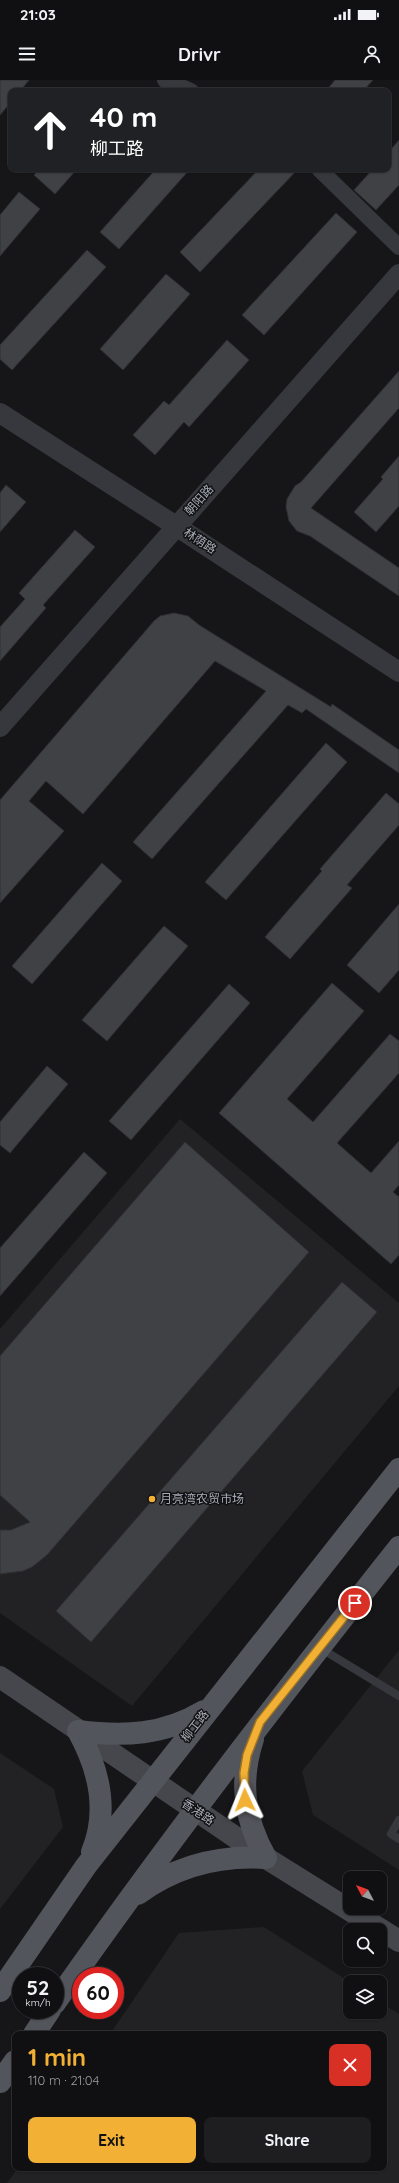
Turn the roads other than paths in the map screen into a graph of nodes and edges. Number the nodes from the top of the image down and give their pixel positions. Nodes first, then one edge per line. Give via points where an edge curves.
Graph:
1 (165, 80) edge
2 (184, 88) edge
3 (321, 172) edge
4 (399, 247) edge
5 (399, 274) edge
6 (0, 413) edge
7 (176, 526) junction
8 (399, 672) edge
9 (0, 726) edge
10 (399, 1469) edge
11 (399, 1547) edge
12 (319, 1648) junction
13 (0, 1677) edge
14 (399, 1696) edge
15 (210, 1708) junction
16 (260, 1722) junction
17 (78, 1731) junction
18 (152, 1781) junction
19 (195, 1810) junction
20 (399, 1820) edge
21 (399, 1839) edge
22 (266, 1858) junction
23 (86, 1866) junction
24 (120, 1910) junction
25 (399, 1941) edge
26 (64, 1990) edge
27 (0, 1991) edge
28 (44, 2019) edge
29 (36, 2031) edge
30 (12, 2065) edge
31 (0, 2082) edge

1 - 2 street
3 - 4 street
5 - 7 street, 朝阳路
6 - 7 street, 林荫路
7 - 8 street, 林荫路
7 - 9 street, 朝阳路
10 - 15 main road, 柳工路
11 - 12 main road
12 - 14 lane
12 - 16 main road
13 - 17 main road, 香港路
15 - 17 main road via 183,1722 154,1731 124,1735
15 - 18 main road, 柳工路
16 - 19 main road
16 - 22 main road via 247,1755 244,1791 251,1826
17 - 18 main road, 香港路
17 - 23 main road via 90,1752 101,1798 95,1844
18 - 19 main road, 香港路
18 - 23 main road, 柳工路
19 - 22 main road, 香港路
19 - 24 main road
20 - 21 lane via 391,1834
22 - 24 main road via 213,1860 179,1870 147,1888
22 - 25 main road, 香港路
23 - 27 main road, 柳工路
24 - 26 main road
28 - 29 main road
30 - 31 main road

